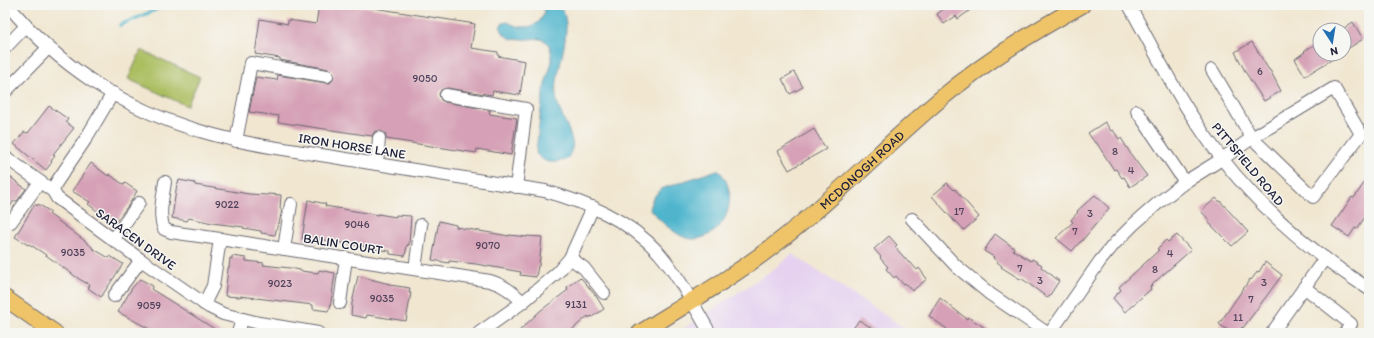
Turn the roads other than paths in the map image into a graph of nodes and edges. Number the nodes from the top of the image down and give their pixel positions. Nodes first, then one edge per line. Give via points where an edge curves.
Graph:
1 (8, 5) edge
2 (1082, 5) edge
3 (1129, 5) edge
4 (26, 26) junction
5 (5, 48) edge
6 (48, 48) junction
7 (1212, 70) dead end
8 (327, 76) dead end
9 (5, 92) edge
10 (113, 93) junction
11 (446, 94) dead end
12 (1137, 111) dead end
13 (379, 138) dead end
14 (1252, 138) junction
15 (236, 141) junction
16 (8, 159) dead end
17 (1222, 159) junction
18 (377, 164) junction
19 (40, 182) junction
20 (165, 182) dead end
21 (1186, 182) junction
22 (516, 187) junction
23 (53, 191) junction
24 (139, 203) dead end
25 (291, 204) dead end
26 (593, 207) junction
27 (912, 219) dead end
28 (12, 222) dead end
29 (421, 225) dead end
30 (220, 239) junction
31 (113, 240) junction
32 (284, 249) junction
33 (346, 258) junction
34 (570, 258) junction
35 (1325, 258) junction
36 (140, 260) junction
37 (415, 269) junction
38 (1304, 288) junction
39 (1369, 289) edge
40 (604, 293) dead end
41 (114, 296) dead end
42 (5, 298) edge
43 (691, 301) junction
44 (523, 302) junction
45 (340, 303) dead end
46 (204, 304) junction
47 (242, 319) junction
48 (55, 333) edge
49 (238, 333) edge
50 (318, 333) edge
51 (479, 333) edge
52 (640, 333) edge
53 (710, 333) edge
54 (1047, 333) edge
55 (1050, 333) edge
56 (1272, 333) edge
57 (1345, 333) edge

1 - 4 street, IRON HORSE LANE
2 - 43 main road, MCDONOGH ROAD via 1014,45 963,81 807,219 753,260
3 - 17 street, PITTSFIELD ROAD via 1186,108
4 - 5 street
4 - 6 street, IRON HORSE LANE
6 - 9 street
6 - 10 street, IRON HORSE LANE
7 - 14 street
8 - 15 street via 251,63
10 - 15 street, IRON HORSE LANE via 146,111 176,123
10 - 23 street
11 - 22 street via 526,109
12 - 21 street
13 - 18 street
14 - 14 street via 1334,88 1361,134 1313,197
14 - 17 street
15 - 18 street, IRON HORSE LANE
16 - 19 street, SARACEN DRIVE
17 - 21 street
17 - 35 street, PITTSFIELD ROAD via 1274,216
18 - 22 street, IRON HORSE LANE
19 - 23 street, SARACEN DRIVE
19 - 28 street
20 - 30 street, BALIN COURT via 161,216 164,229
21 - 55 street via 1152,208 1115,243
22 - 26 street, IRON HORSE LANE via 544,191
23 - 31 street, SARACEN DRIVE via 57,198
24 - 31 street
25 - 32 street
26 - 34 street
26 - 43 street, IRON HORSE LANE via 628,225 659,253
27 - 54 street via 956,266 990,294
29 - 37 street
30 - 32 street, BALIN COURT
30 - 46 street via 213,286
31 - 36 street, SARACEN DRIVE
32 - 33 street, BALIN COURT
33 - 37 street, BALIN COURT
33 - 45 street
34 - 40 street via 584,268
34 - 44 street via 558,272
35 - 38 street
35 - 39 street, PITTSFIELD ROAD
36 - 41 street
36 - 46 street, SARACEN DRIVE
37 - 44 street, BALIN COURT via 500,284
38 - 56 street
38 - 57 street via 1351,324
42 - 48 main road
43 - 52 main road, MCDONOGH ROAD
43 - 53 street, IRON HORSE LANE
44 - 51 street
46 - 47 street, SARACEN DRIVE via 223,314
47 - 49 street
47 - 50 street, SARACEN DRIVE

